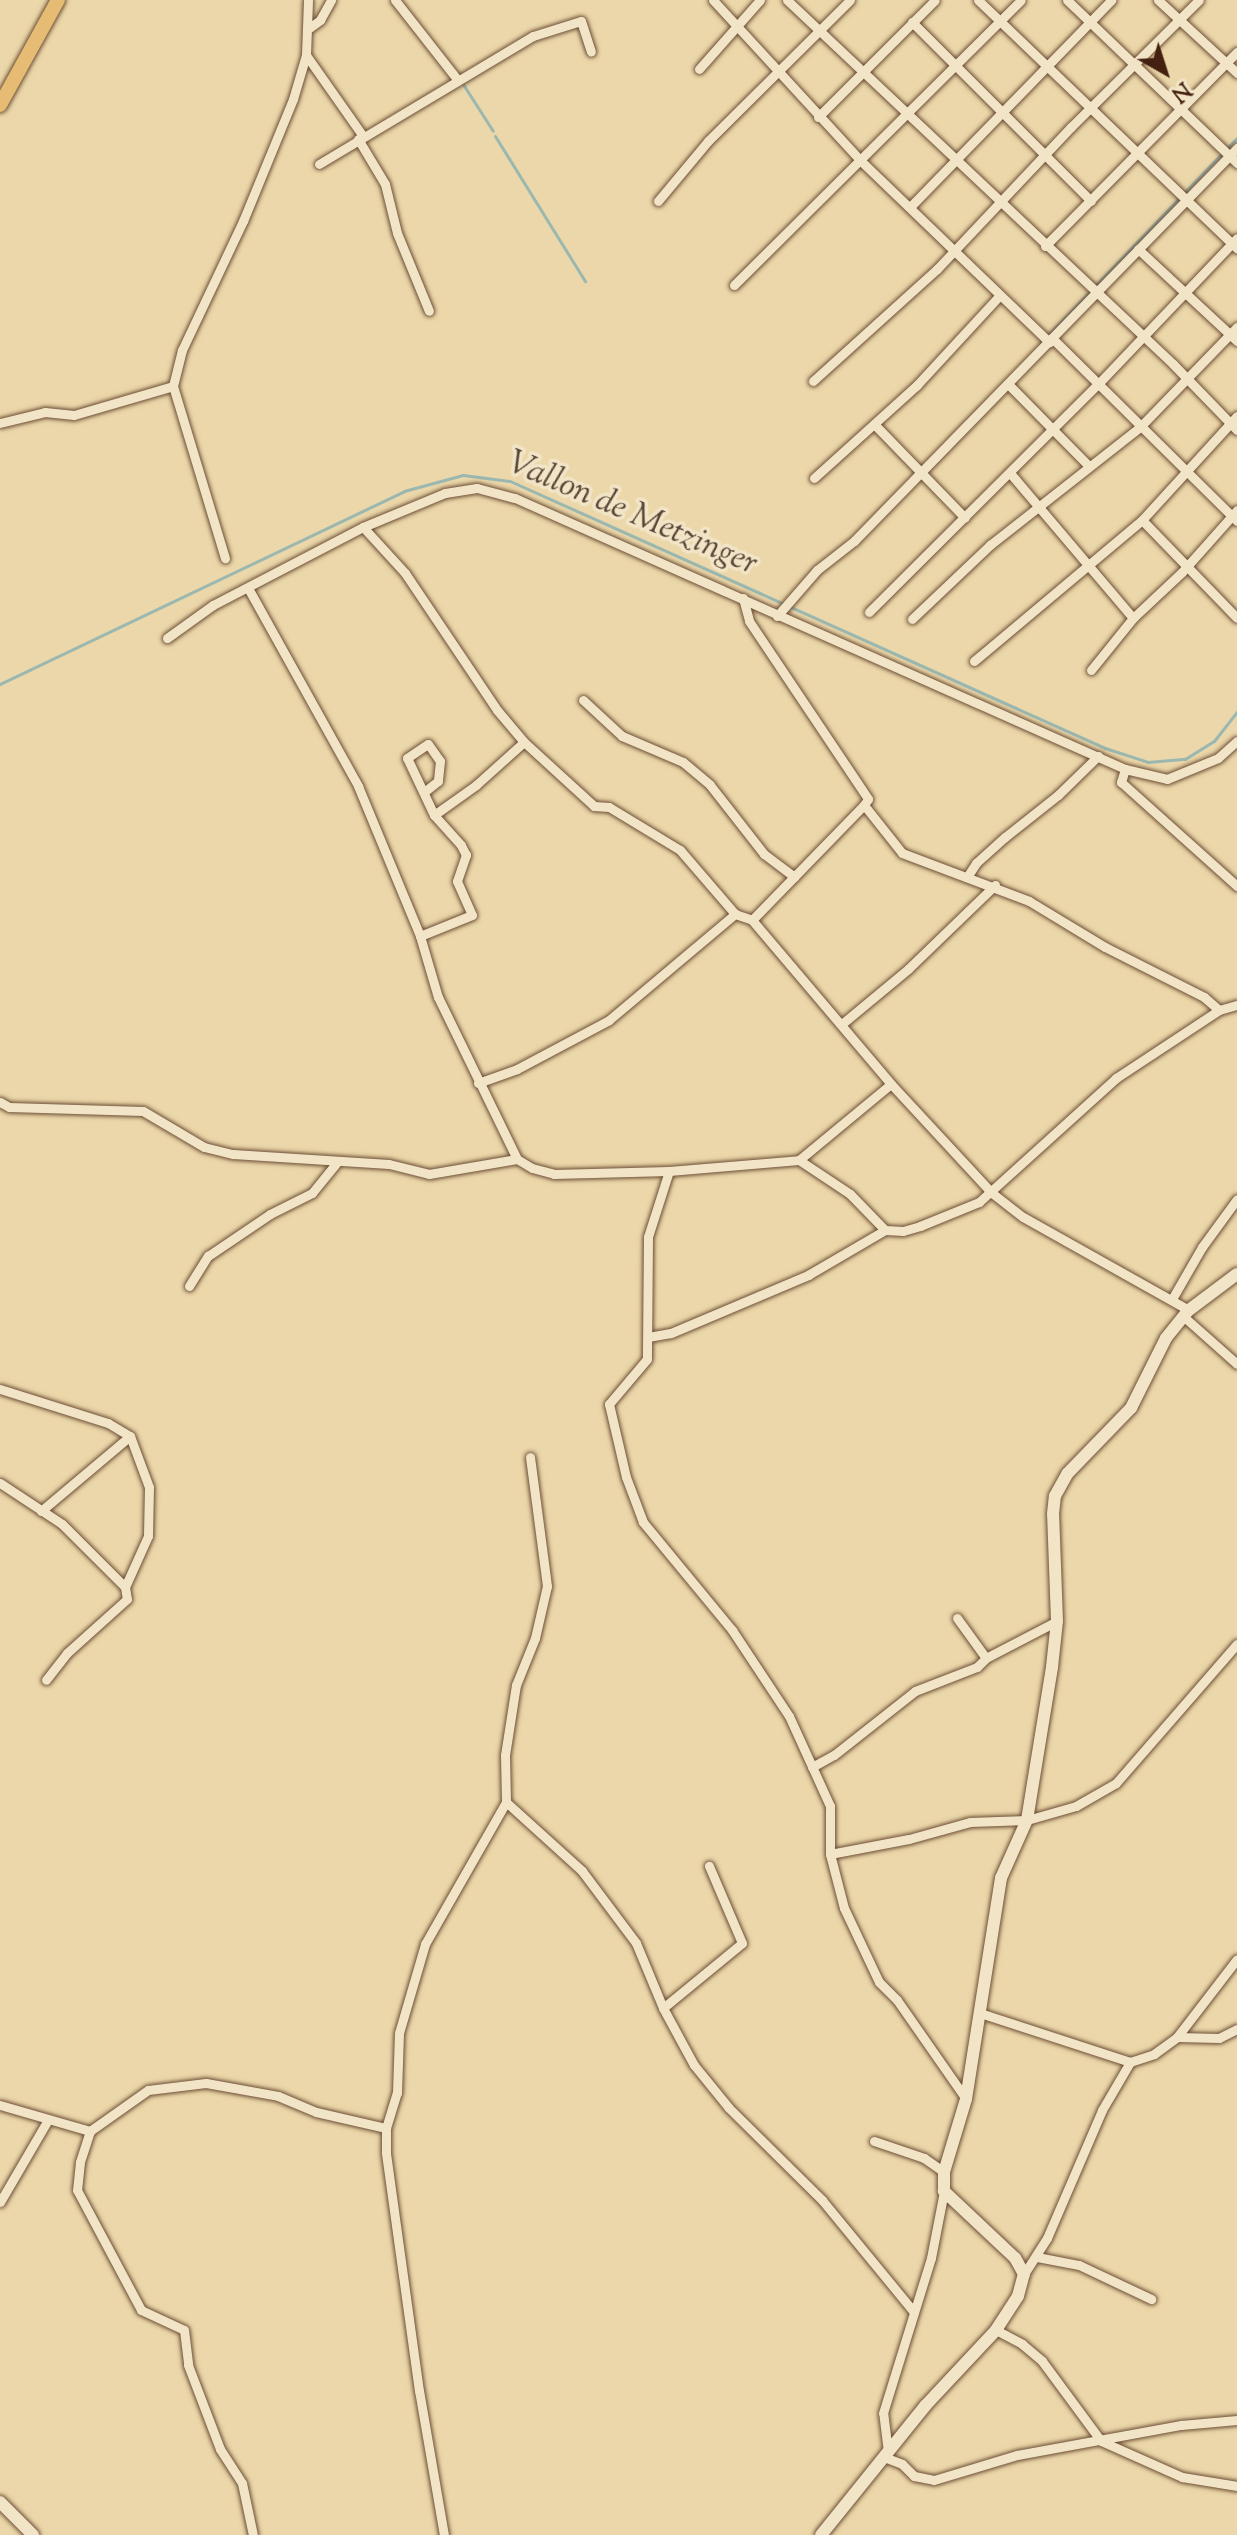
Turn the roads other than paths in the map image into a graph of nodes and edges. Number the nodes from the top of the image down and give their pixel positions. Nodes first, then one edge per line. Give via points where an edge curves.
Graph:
1 (58, 0) edge
2 (308, 0) edge
3 (331, 0) edge
4 (395, 0) edge
5 (713, 0) edge
6 (760, 0) edge
7 (787, 0) edge
8 (850, 0) edge
9 (935, 0) edge
10 (978, 0) edge
11 (1021, 0) edge
12 (1067, 0) edge
13 (1111, 0) edge
14 (1158, 0) edge
15 (1199, 0) edge
16 (1180, 20) junction
17 (999, 21) junction
18 (1090, 21) junction
19 (912, 22) junction
20 (737, 26) junction
21 (309, 28) junction
22 (819, 29) junction
23 (591, 51) dead end
24 (1237, 52) edge
25 (306, 55) junction
26 (1226, 62) junction
27 (954, 66) junction
28 (1047, 66) junction
29 (1135, 66) junction
30 (699, 69) dead end
31 (779, 71) junction
32 (863, 72) junction
33 (1237, 73) edge
34 (457, 79) junction
35 (0, 105) edge
36 (1181, 109) junction
37 (1091, 110) junction
38 (907, 113) junction
39 (1000, 114) junction
40 (818, 117) junction
41 (361, 137) junction
42 (1237, 148) edge
43 (1138, 152) junction
44 (1044, 156) junction
45 (1233, 160) edge
46 (956, 161) junction
47 (862, 162) junction
48 (319, 164) dead end
49 (1186, 200) junction
50 (658, 201) dead end
51 (1091, 201) junction
52 (1001, 202) junction
53 (910, 207) junction
54 (1235, 243) edge
55 (1045, 246) junction
56 (1138, 249) junction
57 (951, 252) junction
58 (734, 285) dead end
59 (1186, 291) junction
60 (1095, 293) junction
61 (999, 296) junction
62 (429, 311) dead end
63 (1235, 334) edge
64 (1142, 337) junction
65 (1050, 340) junction
66 (1188, 379) junction
67 (813, 381) dead end
68 (1099, 383) junction
69 (1008, 384) junction
70 (173, 386) junction
71 (0, 423) edge
72 (1235, 423) edge
73 (875, 425) junction
74 (1141, 426) junction
75 (1051, 428) junction
76 (1089, 466) junction
77 (921, 473) junction
78 (1010, 473) junction
79 (1186, 474) junction
80 (814, 478) dead end
81 (1036, 507) junction
82 (1235, 516) edge
83 (965, 518) junction
84 (1142, 520) junction
85 (363, 527) junction
86 (225, 558) dead end
87 (1185, 565) junction
88 (1089, 567) junction
89 (248, 588) junction
90 (743, 598) junction
91 (869, 612) dead end
92 (777, 616) junction
93 (1133, 618) junction
94 (1237, 618) edge
95 (912, 619) dead end
96 (167, 638) dead end
97 (974, 661) dead end
98 (1091, 670) dead end
99 (583, 700) dead end
100 (1237, 741) edge
101 (524, 742) junction
102 (1098, 756) junction
103 (1125, 769) junction
104 (424, 792) junction
105 (864, 805) junction
106 (434, 815) junction
107 (794, 877) junction
108 (967, 877) junction
109 (995, 885) junction
110 (1237, 886) edge
111 (735, 914) junction
112 (752, 920) junction
113 (420, 936) junction
114 (1237, 1005) edge
115 (1219, 1010) junction
116 (843, 1023) junction
117 (478, 1083) junction
118 (891, 1084) junction
119 (0, 1102) edge
120 (517, 1159) junction
121 (799, 1160) junction
122 (338, 1161) junction
123 (669, 1171) junction
124 (992, 1193) junction
125 (1237, 1199) edge
126 (885, 1230) junction
127 (1237, 1274) edge
128 (189, 1286) dead end
129 (1172, 1299) junction
130 (1186, 1313) junction
131 (648, 1337) junction
132 (1237, 1364) edge
133 (0, 1389) edge
134 (130, 1436) junction
135 (530, 1457) dead end
136 (0, 1483) edge
137 (41, 1511) junction
138 (125, 1587) junction
139 (957, 1618) dead end
140 (1057, 1621) junction
141 (1237, 1644) edge
142 (986, 1658) junction
143 (46, 1680) dead end
144 (812, 1767) junction
145 (506, 1802) junction
146 (1027, 1820) junction
147 (830, 1854) junction
148 (709, 1866) dead end
149 (1237, 1959) edge
150 (663, 2008) junction
151 (980, 2013) junction
152 (1237, 2029) edge
153 (1177, 2037) junction
154 (1130, 2062) junction
155 (966, 2099) junction
156 (0, 2105) edge
157 (48, 2120) junction
158 (386, 2128) junction
159 (90, 2131) junction
160 (874, 2141) dead end
161 (944, 2172) junction
162 (944, 2191) junction
163 (0, 2202) edge
164 (1037, 2257) junction
165 (1024, 2274) junction
166 (1151, 2299) dead end
167 (914, 2312) junction
168 (996, 2330) junction
169 (1237, 2420) edge
170 (1101, 2441) junction
171 (886, 2455) junction
172 (1237, 2486) edge
173 (0, 2502) edge
174 (33, 2535) edge
175 (253, 2535) edge
176 (444, 2535) edge
177 (821, 2535) edge

1 - 35 main road
2 - 21 street
3 - 21 street
4 - 34 street
5 - 20 street
6 - 20 street
7 - 22 street
8 - 22 street
9 - 19 street
10 - 17 street
11 - 17 street
12 - 18 street
13 - 18 street
14 - 16 street
15 - 16 street
16 - 26 street
16 - 29 street
17 - 27 street
17 - 28 street
18 - 28 street
18 - 29 street
19 - 27 street
19 - 32 street
20 - 30 street
20 - 31 street
21 - 25 street
22 - 31 street
22 - 32 street
23 - 34 street via 581,21 533,36
24 - 26 street
25 - 41 street
25 - 70 street via 271,156 182,350
26 - 33 street
26 - 36 street
27 - 38 street
27 - 39 street
28 - 37 street
28 - 39 street
29 - 36 street
29 - 37 street
31 - 40 street
31 - 50 street via 708,141
32 - 38 street
32 - 40 street
34 - 41 street
36 - 43 street
36 - 45 street
37 - 43 street
37 - 44 street
38 - 46 street
38 - 47 street
39 - 44 street
39 - 46 street
40 - 47 street
41 - 48 street
41 - 62 street via 385,184 393,222
42 - 45 street
43 - 49 street
43 - 51 street
44 - 51 street
44 - 52 street
45 - 49 street
46 - 52 street
46 - 53 street
47 - 53 street
47 - 58 street
49 - 54 street
49 - 56 street
51 - 55 street
52 - 55 street
52 - 57 street
53 - 57 street
54 - 59 street
55 - 60 street
56 - 59 street
56 - 60 street
57 - 61 street
57 - 67 street
59 - 63 street
59 - 64 street
60 - 64 street
60 - 65 street
61 - 65 street
61 - 73 street
63 - 66 street
64 - 66 street
64 - 68 street
65 - 68 street
65 - 69 street
66 - 72 street
66 - 74 street
68 - 74 street
68 - 75 street
69 - 75 street
69 - 77 street
70 - 71 street via 74,415 45,412
70 - 86 street
72 - 79 street
73 - 77 street
73 - 80 street
74 - 76 street
74 - 79 street
75 - 76 street
75 - 78 street
76 - 81 street
77 - 83 street
77 - 92 street via 854,541 817,570
78 - 81 street
78 - 83 street
79 - 82 street
79 - 84 street
81 - 88 street
81 - 95 street
82 - 87 street
83 - 91 street
84 - 87 street
84 - 88 street
85 - 89 street
85 - 90 street via 445,493 477,488 515,498
85 - 101 street via 405,573
87 - 93 street
87 - 94 street
88 - 93 street
88 - 97 street
89 - 96 street
89 - 113 street via 358,786
90 - 92 street
90 - 105 street via 749,621 868,799
92 - 102 street
93 - 98 street
99 - 107 street via 622,736 683,762 710,785 764,854
100 - 103 street via 1197,769 1167,779
101 - 106 street
101 - 111 street via 594,806 604,804 680,850
102 - 103 street
102 - 108 street
103 - 110 street via 1121,782
104 - 104 street via 407,758 428,744 440,761 438,781
104 - 106 street
105 - 107 street
105 - 108 street via 902,853
106 - 113 street via 466,855 457,881 472,915
107 - 112 street
108 - 109 street
109 - 115 street via 1204,997
109 - 116 street
111 - 112 street
111 - 117 street via 609,1020 517,1069
112 - 116 street
113 - 117 street via 438,997
114 - 115 street
115 - 124 street via 1116,1078
116 - 118 street
117 - 120 street
118 - 121 street
118 - 124 street
119 - 122 street via 9,1107 143,1111 204,1147
120 - 122 street via 429,1174 389,1164
120 - 123 street via 554,1174
121 - 123 street
121 - 126 street via 850,1194
122 - 128 street via 312,1193 208,1256
123 - 131 street via 648,1237
124 - 126 street via 920,1226
124 - 129 street via 1088,1256
125 - 129 street
126 - 131 street via 808,1275 671,1333
127 - 130 street
129 - 130 street
130 - 132 street
130 - 140 street via 1166,1338 1131,1408 1068,1473 1055,1496
131 - 144 street via 647,1359 609,1404 643,1522 756,1663
133 - 134 street via 108,1423
134 - 137 street
134 - 138 street via 149,1487 150,1515 148,1536
135 - 145 street via 547,1586 535,1638 516,1685 505,1755
136 - 137 street
137 - 138 street via 62,1524
138 - 143 street via 127,1599 67,1653
139 - 142 street
140 - 142 street
140 - 146 street
141 - 146 street via 1116,1783 1076,1806
142 - 144 street via 977,1667 915,1691
144 - 147 street via 830,1806
145 - 150 street via 582,1871 650,1970
145 - 158 street via 425,1944 399,2033 397,2093
146 - 147 street via 970,1822
146 - 151 street via 1001,1878
147 - 155 street via 844,1908 879,1982
148 - 150 street via 742,1943
149 - 153 street
150 - 167 street via 694,2065 720,2097 822,2200
151 - 154 street
151 - 155 street
152 - 153 street via 1219,2038
153 - 154 street via 1154,2054
154 - 164 street via 1102,2110
155 - 161 street
156 - 157 street
157 - 159 street
157 - 163 street
158 - 159 street via 316,2112 278,2096 206,2083 148,2090
158 - 176 street via 419,2391
159 - 175 street via 77,2190 141,2310 184,2330 188,2365 220,2449 242,2483
160 - 161 street via 924,2158
161 - 162 street
162 - 165 street via 1002,2244
162 - 167 street
164 - 165 street
164 - 166 street via 1079,2265
165 - 168 street via 1018,2296
167 - 171 street via 883,2413
168 - 170 street via 1042,2361
168 - 171 street
169 - 170 street
170 - 171 street via 1017,2455 934,2480 914,2476
170 - 172 street via 1182,2477
171 - 177 street
173 - 174 street

